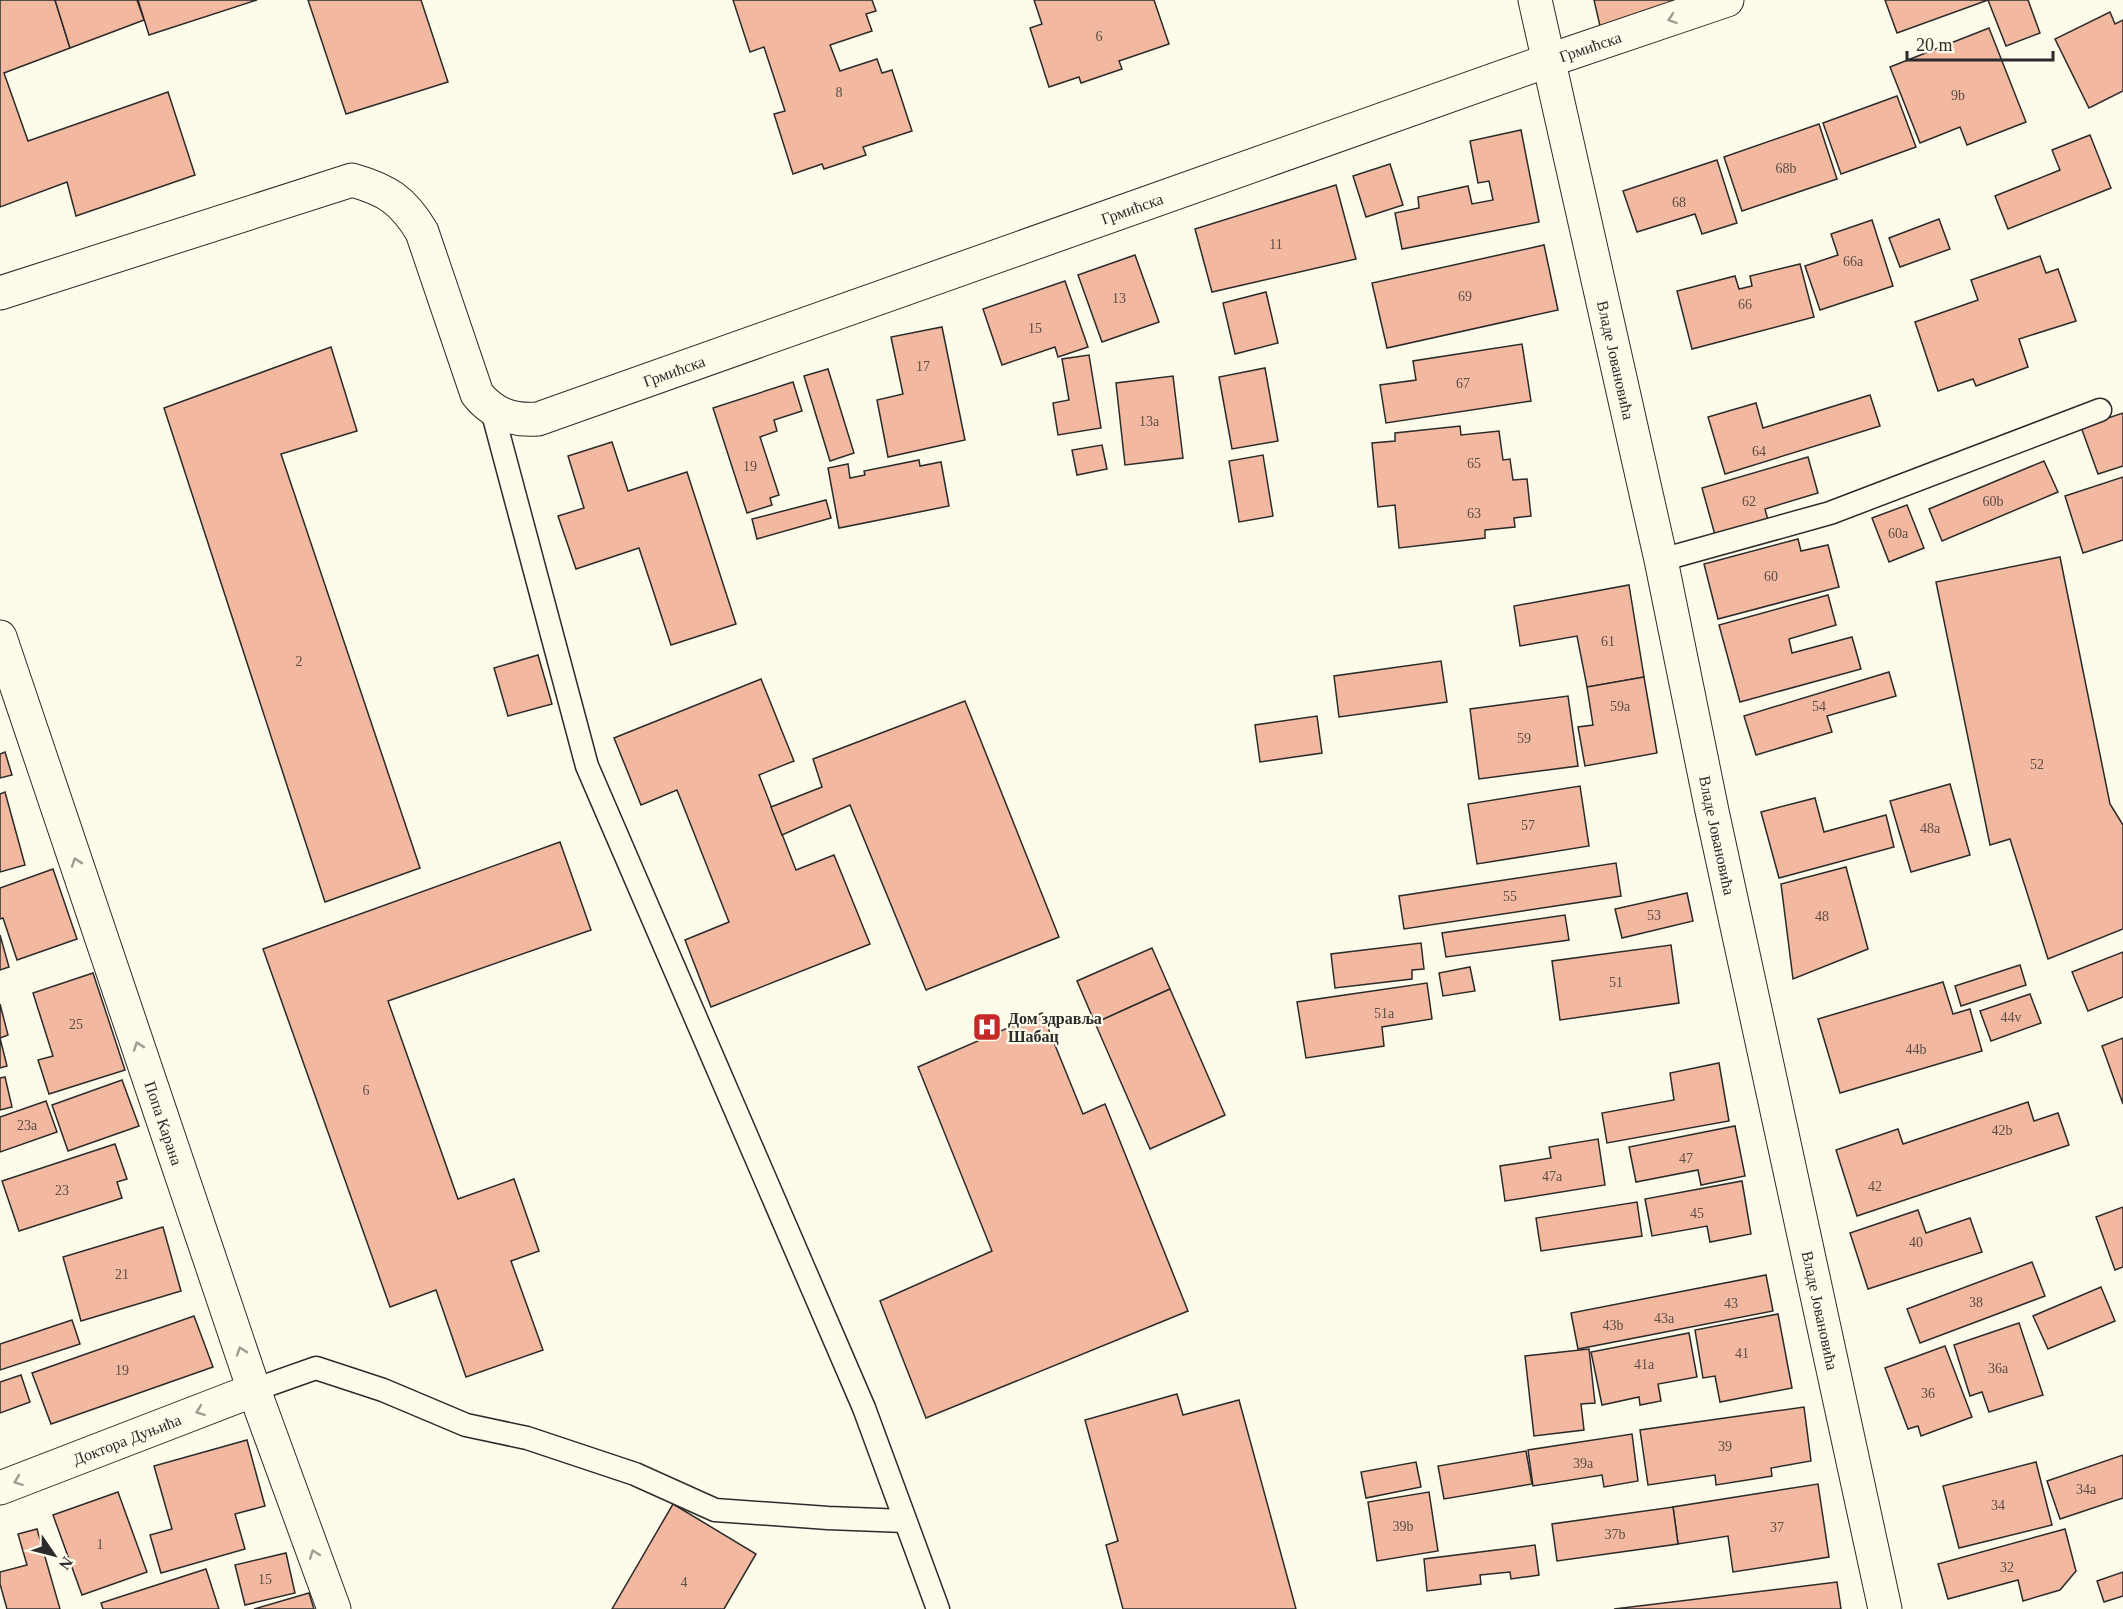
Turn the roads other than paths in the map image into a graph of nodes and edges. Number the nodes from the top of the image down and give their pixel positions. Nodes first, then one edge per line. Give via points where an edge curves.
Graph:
1 (1535, 0) edge
2 (1727, 0) edge
3 (1550, 60) junction
4 (0, 293) edge
5 (492, 410) junction
6 (2100, 410) dead end
7 (1661, 560) junction
8 (0, 637) edge
9 (254, 1390) junction
10 (0, 1488) edge
11 (905, 1521) junction
12 (334, 1609) edge
13 (938, 1609) edge
14 (1884, 1609) edge

1 - 3 street, Владе Јовановића
2 -> 3 street, Грмићска
3 - 5 street, Грмићска via 538,419 506,417
3 - 7 street, Владе Јовановића
4 - 5 street via 352,180 375,186 411,212 422,232 477,394
5 - 11 lane via 587,766 864,1408
6 - 7 lane via 1830,513
7 - 14 street, Владе Јовановића
9 -> 8 street, Попа Карана
9 -> 10 street, Доктора Дуњића
9 - 11 lane via 316,1368 383,1390 466,1425 527,1438 635,1474 715,1510
12 -> 9 street, Попа Карана
11 - 13 lane

